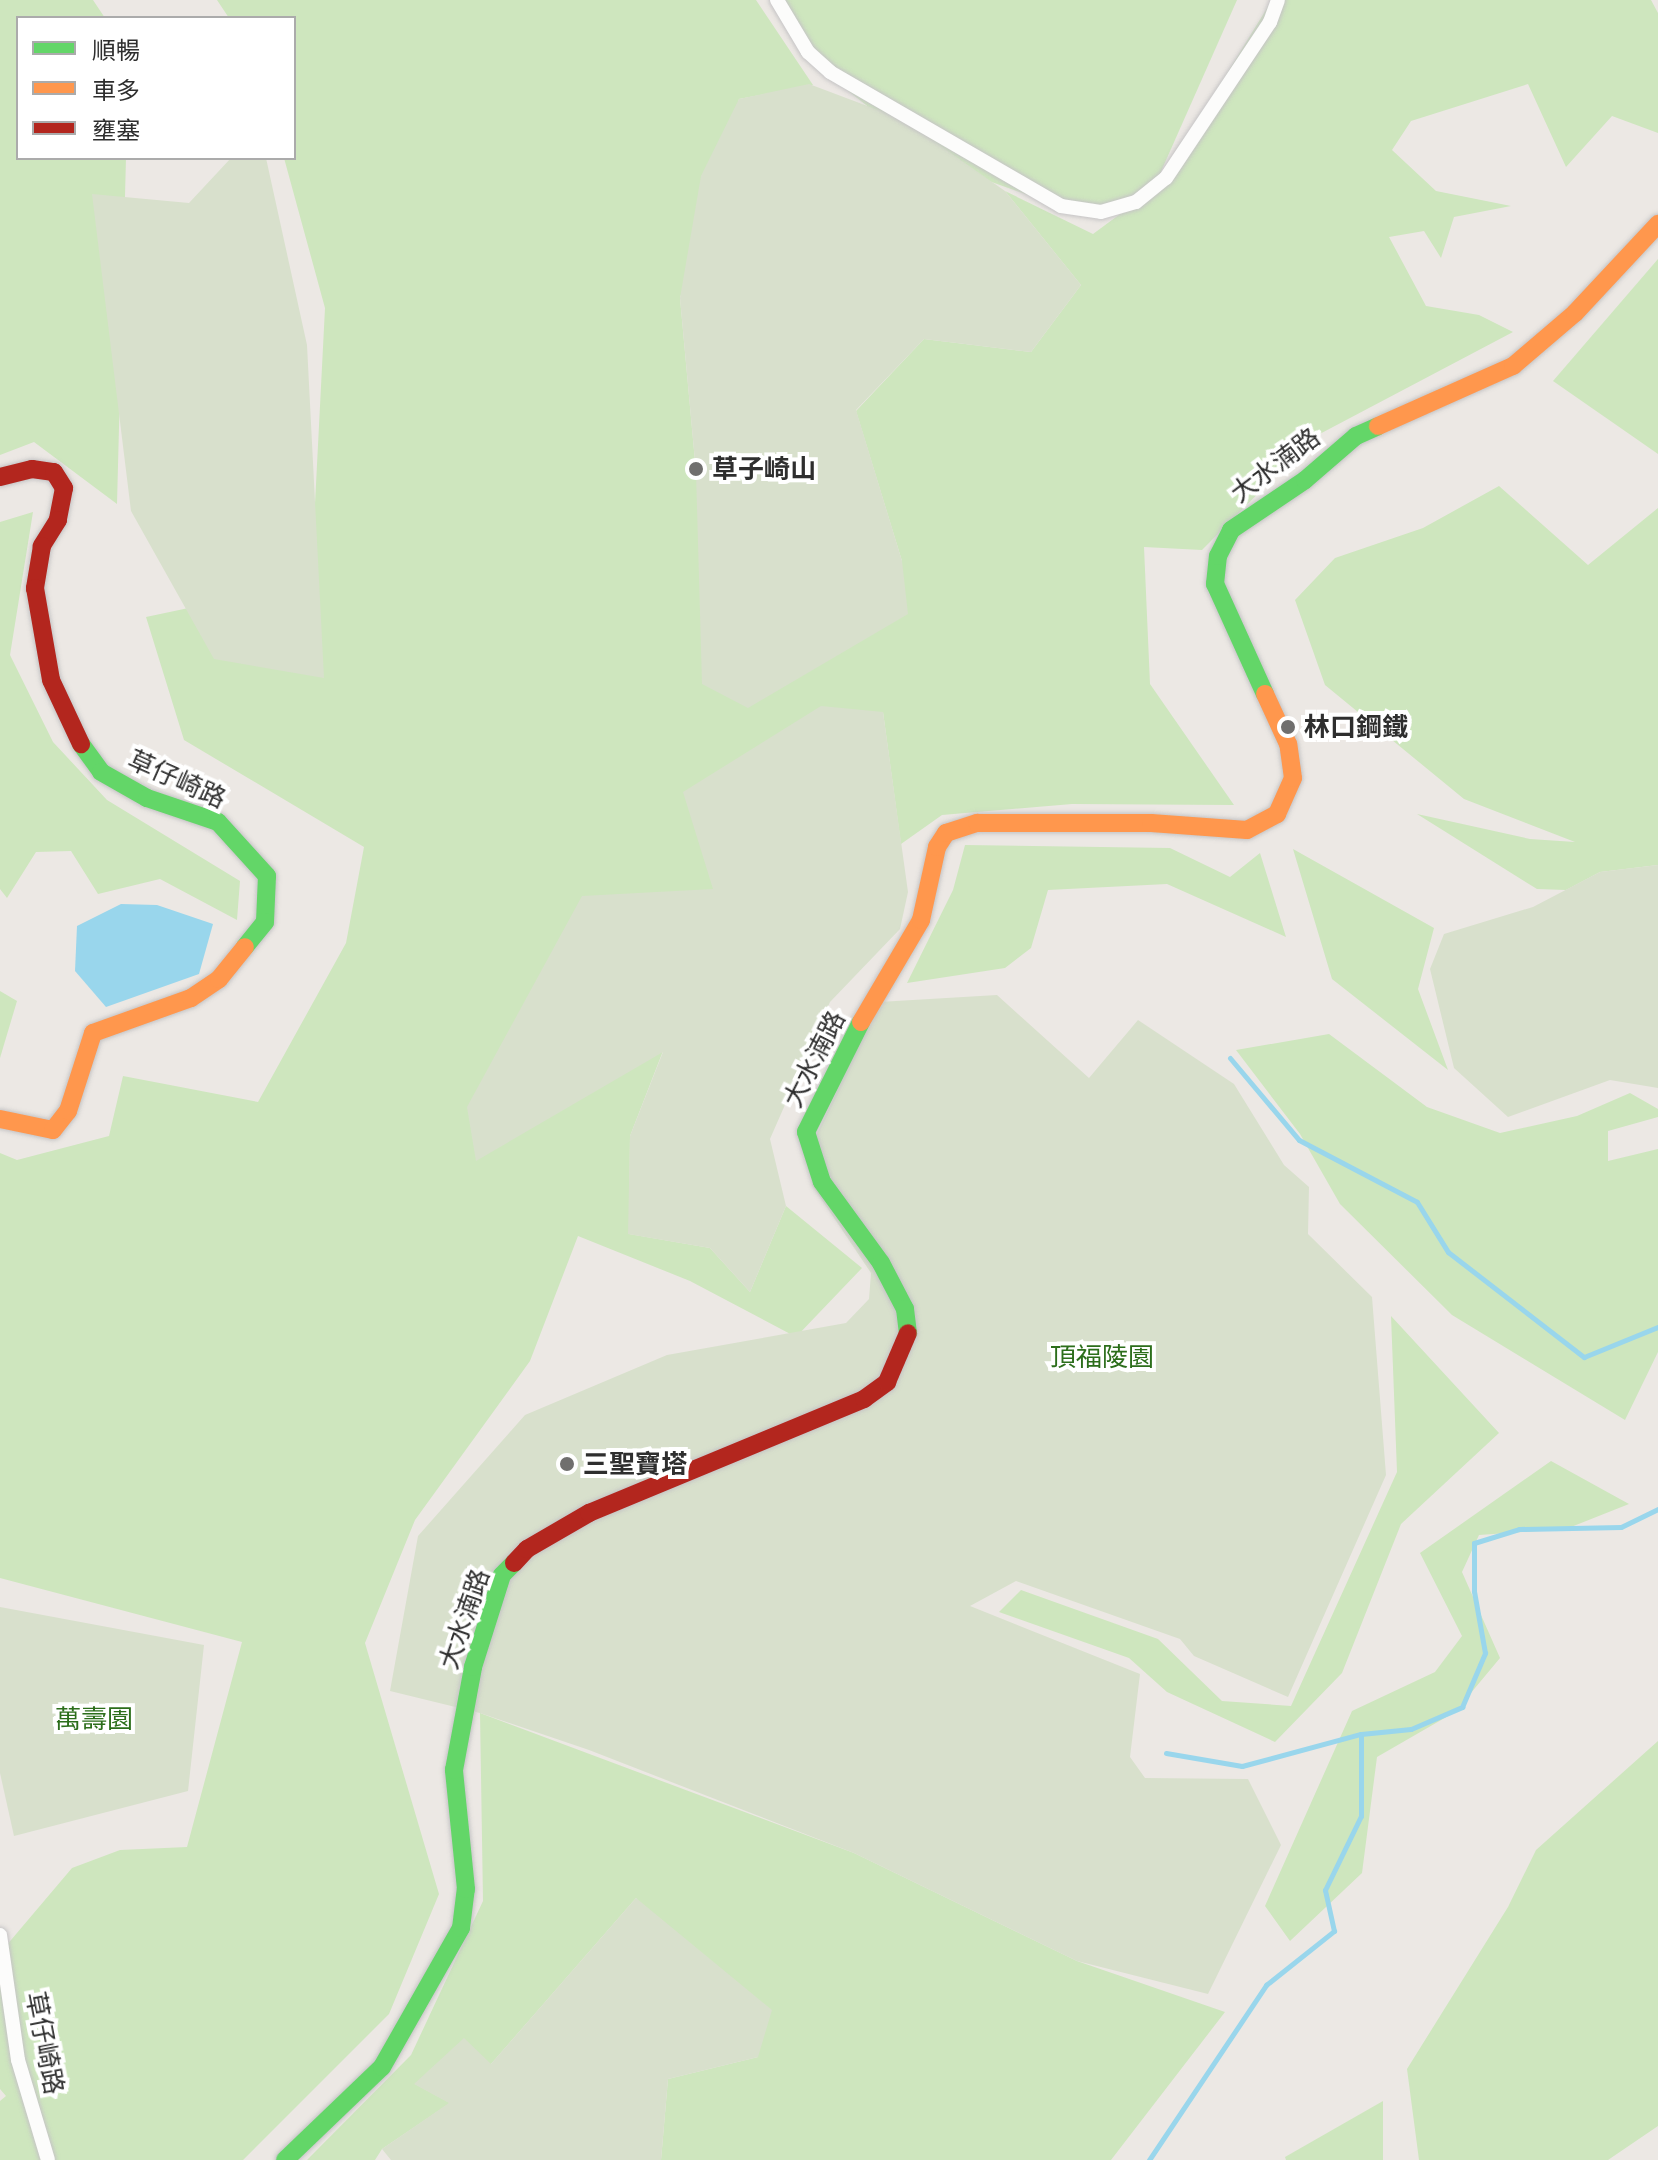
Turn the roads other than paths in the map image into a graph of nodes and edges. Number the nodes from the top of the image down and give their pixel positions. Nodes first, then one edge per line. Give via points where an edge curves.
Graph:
1 (777, 0) edge
2 (1278, 0) edge
3 (1658, 224) edge
4 (0, 477) edge
5 (0, 1119) edge
6 (0, 1935) edge
7 (48, 2160) edge
8 (285, 2160) edge

1 - 2 street via 808,52 830,72 1049,199 1101,212 1136,202 1166,178 1270,22
3 - 8 street, 大水湳路 via 1575,313 1513,366 1356,436 1305,480 1231,530 1218,556 1215,584 1288,744 1293,778 1277,814 1247,830 1151,823 977,823 946,833 937,847 921,920 881,982 806,1132 822,1182 881,1263 905,1309 908,1335 899,1359 887,1382 864,1399 589,1513 527,1549 502,1575 473,1667 454,1770 466,1889 461,1928 382,2067
4 - 5 street, 草仔崎路 via 32,469 54,472 64,488 58,520 42,546 35,588 51,680 75,736 101,772 147,798 218,822 267,876 269,896 265,922 219,979 191,998 93,1033 68,1111 53,1130
6 - 7 street, 草仔崎路 via 18,2060

